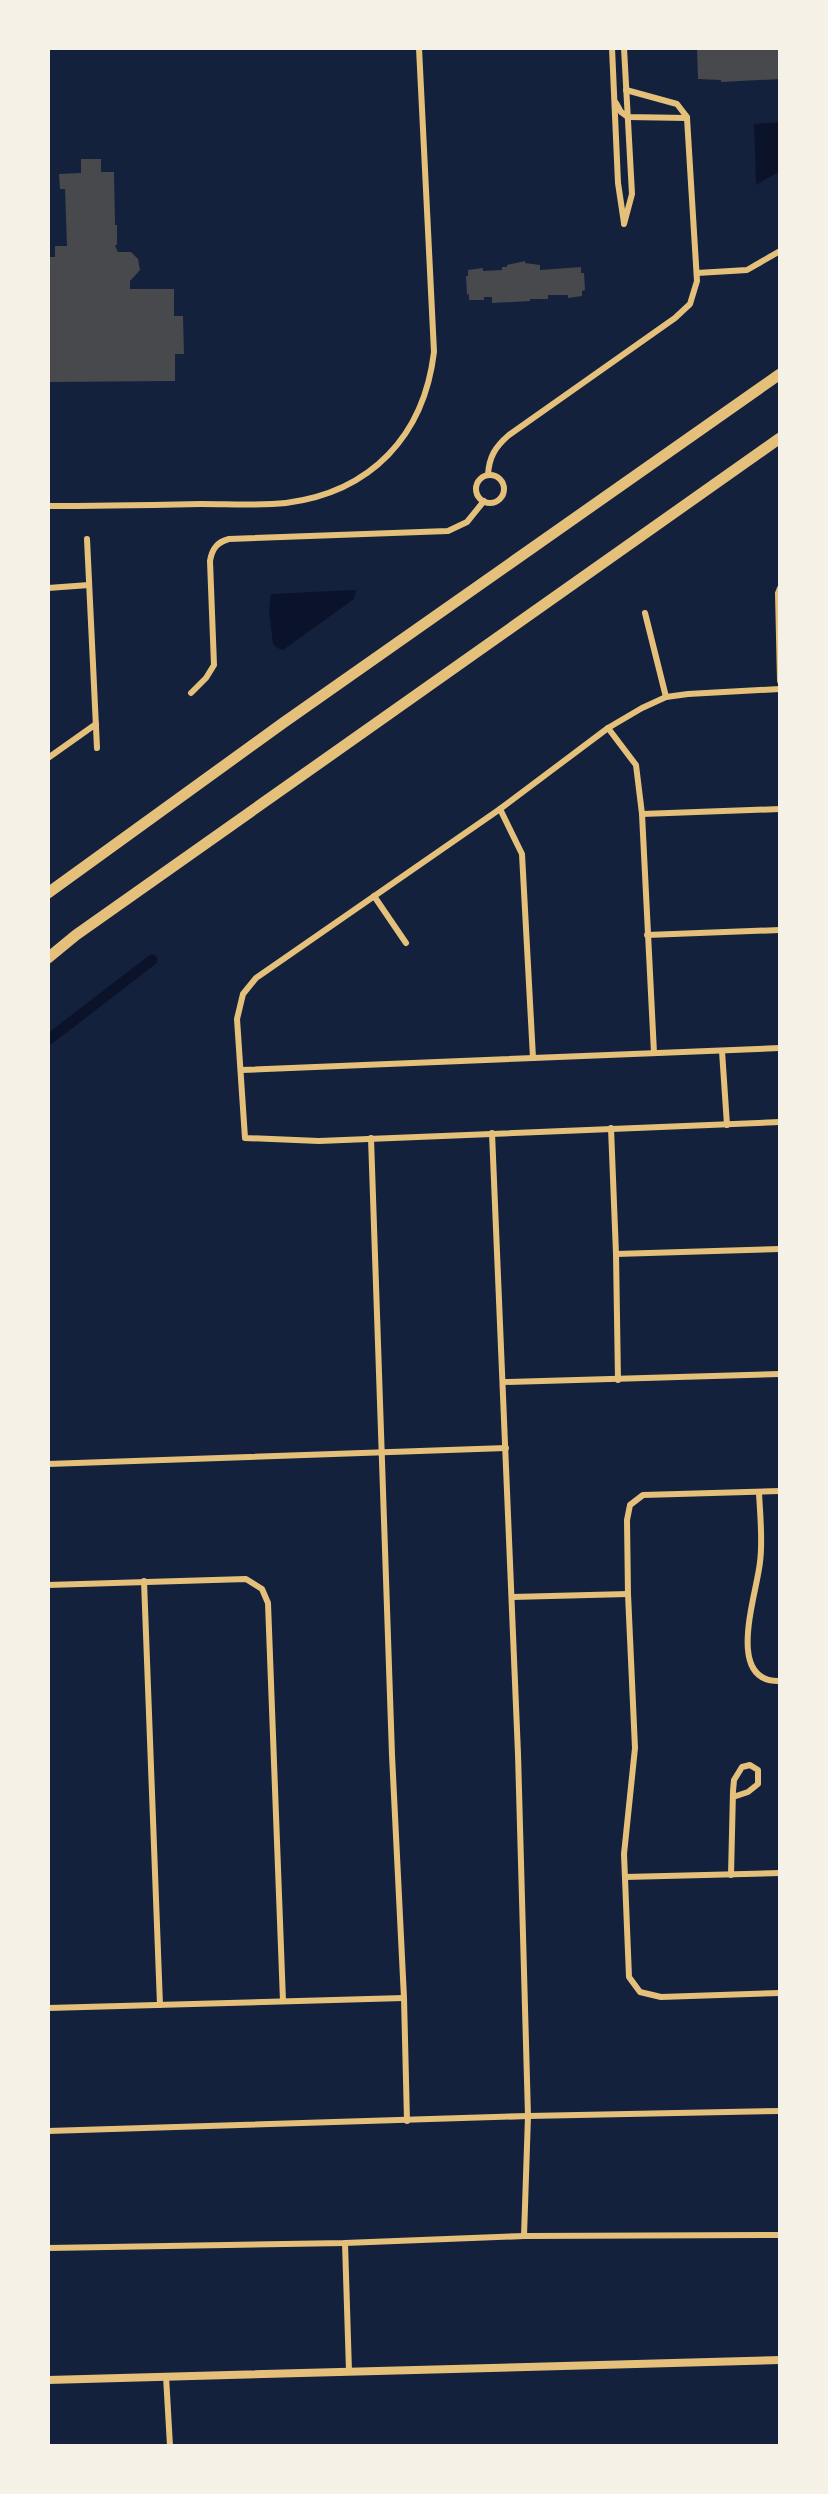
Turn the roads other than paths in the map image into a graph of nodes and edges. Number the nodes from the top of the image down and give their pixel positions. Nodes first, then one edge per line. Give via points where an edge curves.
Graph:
1 (419, 48) edge
2 (612, 48) edge
3 (624, 48) edge
4 (626, 90) junction
5 (614, 100) junction
6 (665, 100) junction
7 (659, 117) junction
8 (628, 118) junction
9 (688, 118) junction
10 (780, 251) edge
11 (697, 273) junction
12 (780, 374) edge
13 (780, 438) edge
14 (488, 474) junction
15 (484, 501) junction
16 (48, 506) edge
17 (87, 540) dead end
18 (89, 585) junction
19 (48, 588) edge
20 (780, 588) edge
21 (645, 612) dead end
22 (780, 682) edge
23 (780, 690) edge
24 (191, 694) dead end
25 (666, 697) junction
26 (96, 724) junction
27 (608, 728) junction
28 (97, 748) dead end
29 (48, 758) edge
30 (500, 809) junction
31 (780, 809) edge
32 (642, 814) junction
33 (48, 894) edge
34 (374, 896) junction
35 (780, 930) edge
36 (647, 935) junction
37 (406, 943) dead end
38 (48, 958) edge
39 (780, 1048) edge
40 (722, 1051) junction
41 (654, 1054) junction
42 (533, 1058) junction
43 (241, 1070) junction
44 (780, 1122) edge
45 (727, 1125) junction
46 (611, 1128) junction
47 (492, 1133) junction
48 (371, 1138) junction
49 (780, 1249) edge
50 (616, 1254) junction
51 (780, 1374) edge
52 (618, 1380) junction
53 (504, 1382) junction
54 (506, 1448) junction
55 (382, 1451) junction
56 (48, 1464) edge
57 (760, 1492) junction
58 (780, 1492) edge
59 (144, 1581) junction
60 (48, 1585) edge
61 (628, 1594) junction
62 (512, 1597) junction
63 (780, 1681) edge
64 (734, 1797) junction
65 (780, 1873) edge
66 (732, 1875) junction
67 (624, 1877) junction
68 (780, 1993) edge
69 (404, 1998) junction
70 (284, 2001) junction
71 (160, 2005) junction
72 (48, 2008) edge
73 (780, 2111) edge
74 (528, 2116) junction
75 (407, 2121) junction
76 (48, 2131) edge
77 (780, 2235) edge
78 (524, 2236) junction
79 (344, 2243) junction
80 (48, 2248) edge
81 (780, 2360) edge
82 (349, 2371) junction
83 (166, 2376) junction
84 (48, 2380) edge
85 (170, 2446) edge

1 - 16 street via 434,352 423,402 386,460 328,494 285,503
2 - 5 street
3 - 4 street
4 - 6 street
4 - 8 street
5 - 8 street
5 - 8 street via 624,224 632,194
6 - 7 street
6 - 9 street
7 - 8 street
7 - 9 street
9 - 11 street
10 - 11 street via 747,270
11 - 14 street via 686,309 508,435 495,448
12 - 33 highway
13 - 38 highway
14 - 15 street via 476,488
14 - 15 street via 501,479 504,492 495,502
15 - 24 street via 467,522 448,531 218,544 210,561 214,665
17 - 18 street
18 - 19 street
18 - 26 street
20 - 22 street
21 - 25 street
23 - 25 street
25 - 27 street
26 - 28 street
26 - 29 street
27 - 30 street
27 - 32 street via 636,765
30 - 34 street
30 - 42 street via 522,854
31 - 32 street
32 - 36 street
34 - 37 street
34 - 43 street via 256,978 243,994 237,1019
35 - 36 street
36 - 41 street
39 - 40 street
40 - 41 street
40 - 45 street
41 - 42 street
42 - 43 street
43 - 48 street via 244,1138
44 - 45 street
45 - 46 street
46 - 47 street
46 - 50 street
47 - 48 street
47 - 53 street
48 - 55 street
49 - 50 street
50 - 52 street
51 - 52 street
52 - 53 street
53 - 54 street
54 - 55 street
54 - 62 street
55 - 56 street
55 - 69 street
57 - 58 street
57 - 61 street via 643,1495 630,1505
57 - 63 street via 750,1664 756,1675
59 - 60 street
59 - 70 street via 246,1579 262,1588 268,1603
59 - 71 street
61 - 62 street
61 - 67 street via 635,1748
62 - 74 street
64 - 64 street via 742,1767 758,1770 758,1784
64 - 66 street
65 - 66 street
66 - 67 street
67 - 68 street via 635,1988 648,1996
69 - 70 street
69 - 75 street
70 - 71 street
71 - 72 street
73 - 74 street
74 - 75 street
74 - 78 street
75 - 76 street
77 - 78 street
78 - 79 street
79 - 80 street
79 - 82 street
81 - 82 street
82 - 83 street
83 - 84 street
83 - 85 street

